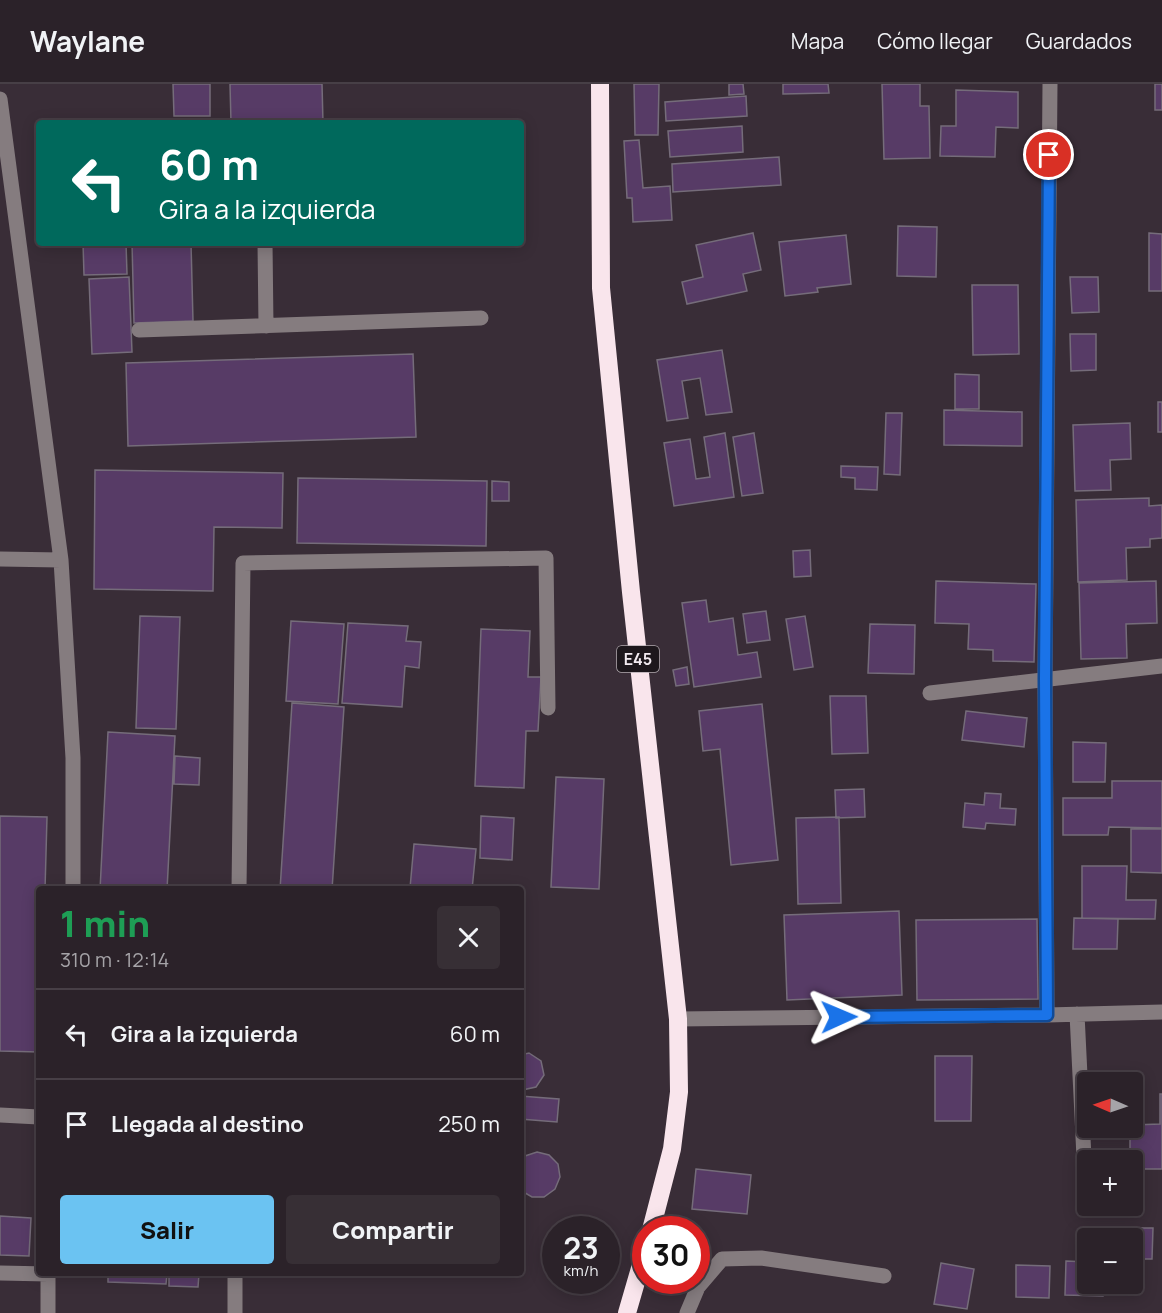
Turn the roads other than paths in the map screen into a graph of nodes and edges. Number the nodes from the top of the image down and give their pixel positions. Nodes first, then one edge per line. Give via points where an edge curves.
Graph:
1 (600, 84) edge
2 (1050, 84) edge
3 (0, 99) edge
4 (265, 246) edge
5 (482, 318) dead end
6 (266, 326) junction
7 (139, 330) dead end
8 (0, 559) edge
9 (62, 560) junction
10 (1162, 666) edge
11 (1045, 679) junction
12 (930, 693) dead end
13 (548, 708) dead end
14 (73, 886) edge
15 (239, 886) edge
16 (1162, 1012) edge
17 (1077, 1014) junction
18 (1047, 1015) junction
19 (678, 1019) junction
20 (0, 1116) edge
21 (36, 1117) edge
22 (1084, 1150) edge
23 (655, 1216) edge
24 (0, 1273) edge
25 (36, 1274) edge
26 (48, 1276) edge
27 (235, 1276) edge
28 (884, 1276) dead end
29 (633, 1294) edge
30 (48, 1313) edge
31 (235, 1313) edge
32 (627, 1313) edge
33 (687, 1313) edge

1 - 19 highway, E45 via 601,288
2 - 11 street
3 - 9 street
4 - 6 street
5 - 6 street
6 - 7 street
8 - 9 street
9 - 14 street via 73,758
10 - 11 street
11 - 12 street
11 - 18 street
13 - 15 street via 546,558 243,563
16 - 17 street
17 - 18 street
17 - 22 street
18 - 19 street
19 - 23 highway, E45 via 679,1092 672,1149
20 - 21 street
24 - 25 street
26 - 30 street
27 - 31 street
28 - 33 street via 761,1258 722,1259 698,1287
29 - 32 highway

